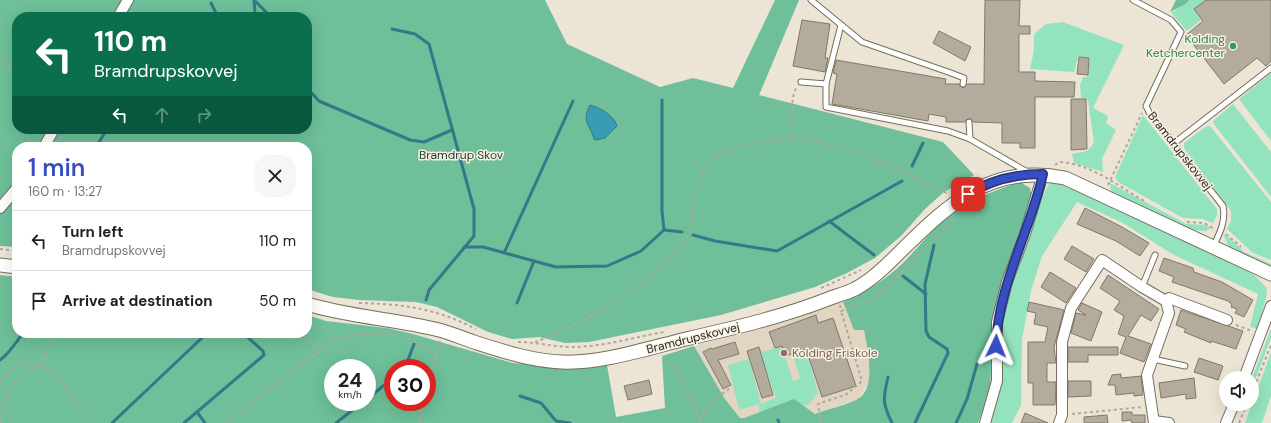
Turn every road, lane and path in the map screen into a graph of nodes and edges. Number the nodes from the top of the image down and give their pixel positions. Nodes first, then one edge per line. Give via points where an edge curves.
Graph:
1 (128, 0) edge
2 (811, 0) edge
3 (1133, 0) edge
4 (121, 12) edge
5 (841, 25) junction
6 (0, 58) edge
7 (1271, 68) edge
8 (12, 70) edge
9 (801, 82) joint
10 (826, 84) junction
11 (963, 84) dead end
12 (1146, 106) junction
13 (969, 122) dead end
14 (794, 139) junction
15 (970, 139) junction
16 (1174, 144) junction
17 (1037, 174) junction
18 (1111, 180) junction
19 (12, 194) edge
20 (1102, 195) junction
21 (945, 200) dead end
22 (1148, 203) dead end
23 (0, 208) edge
24 (960, 215) dead end
25 (1184, 222) dead end
26 (1221, 231) junction
27 (1213, 248) junction
28 (0, 249) edge
29 (12, 250) edge
30 (1155, 255) dead end
31 (0, 265) edge
32 (12, 266) edge
33 (1254, 266) junction
34 (868, 268) dead end
35 (1271, 274) edge
36 (1142, 287) junction
37 (817, 290) dead end
38 (837, 296) junction
39 (1166, 301) junction
40 (353, 302) dead end
41 (312, 305) edge
42 (1271, 306) edge
43 (841, 310) junction
44 (1227, 320) joint
45 (442, 330) junction
46 (666, 331) dead end
47 (480, 332) dead end
48 (1261, 334) junction
49 (50, 338) edge
50 (307, 338) edge
51 (512, 342) dead end
52 (534, 342) junction
53 (1271, 345) edge
54 (649, 348) junction
55 (320, 352) junction
56 (438, 356) junction
57 (1153, 359) junction
58 (436, 363) edge
59 (41, 366) junction
60 (1185, 366) dead end
61 (1247, 371) edge
62 (1259, 375) edge
63 (0, 382) edge
64 (729, 389) dead end
65 (0, 403) edge
66 (4, 404) junction
67 (1151, 406) junction
68 (423, 411) edge
69 (1231, 411) edge
70 (1244, 411) edge
71 (1061, 419) edge
72 (700, 422) edge
73 (1154, 422) edge
74 (1, 423) edge
75 (87, 423) edge
76 (226, 423) edge
77 (420, 423) edge
78 (821, 423) edge
79 (985, 423) edge
80 (1169, 423) edge
81 (1226, 423) edge
82 (1239, 423) edge

1 - 4 street
2 - 5 lane
3 - 12 lane, Bramdrupskovvej via 1171,20 1181,32
5 - 10 lane
5 - 11 lane via 862,42 951,72 964,78
6 - 8 path
7 - 16 lane
9 - 10 lane
9 - 14 path via 794,91
10 - 15 lane via 826,108 941,130
12 - 16 lane, Bramdrupskovvej
12 - 18 path
13 - 15 lane
14 - 21 path via 853,152 883,164 951,196
14 - 52 path via 772,140 736,148 710,161 694,195 692,226 666,263 633,289 591,315 552,336
15 - 17 lane
16 - 26 lane, Bramdrupskovvej via 1223,206 1225,216
17 - 18 path via 1060,162 1071,162
17 - 20 street, Bramdrupskovvej via 1065,178
17 - 38 street, Bramdrupskovvej via 996,180 956,201 872,276 854,289
17 - 79 street via 1025,234 1007,282 997,322 997,381
18 - 20 path
18 - 22 path
19 - 23 street
20 - 27 street, Bramdrupskovvej
24 - 43 path via 910,262 896,279 873,298
25 - 26 path via 1204,223
26 - 27 lane, Bramdrupskovvej
26 - 33 path via 1252,255
27 - 33 street, Bramdrupskovvej
28 - 29 path
30 - 36 lane
31 - 32 street
33 - 35 street, Bramdrupskovvej
34 - 37 path
36 - 39 street
36 - 71 street via 1102,260 1071,308 1062,342
38 - 43 path
38 - 54 street, Bramdrupskovvej via 761,321
39 - 44 street via 1169,298
39 - 57 street via 1169,313
40 - 47 path via 422,308 445,314
41 - 45 street, Bramdrupskovvej via 334,312
42 - 48 street
43 - 78 path via 862,381 847,394 818,404
44 - 48 path via 1229,323
45 - 54 street, Bramdrupskovvej via 519,355 562,362 610,357
45 - 56 path
46 - 52 path via 579,346
48 - 61 street
49 - 59 path
50 - 55 path
51 - 52 path
53 - 62 path
54 - 72 path via 665,358 678,372
55 - 56 path via 331,340 356,335 402,334
55 - 76 path via 307,359
56 - 58 path
57 - 60 lane
57 - 67 street via 1147,375
59 - 63 path via 24,363 16,365
59 - 66 path via 23,373 15,381
59 - 75 path via 46,367 63,383
64 - 72 path via 712,401
65 - 66 path
66 - 74 path
67 - 71 path
67 - 73 street
68 - 77 path
69 - 81 street
70 - 82 path
73 - 80 street

